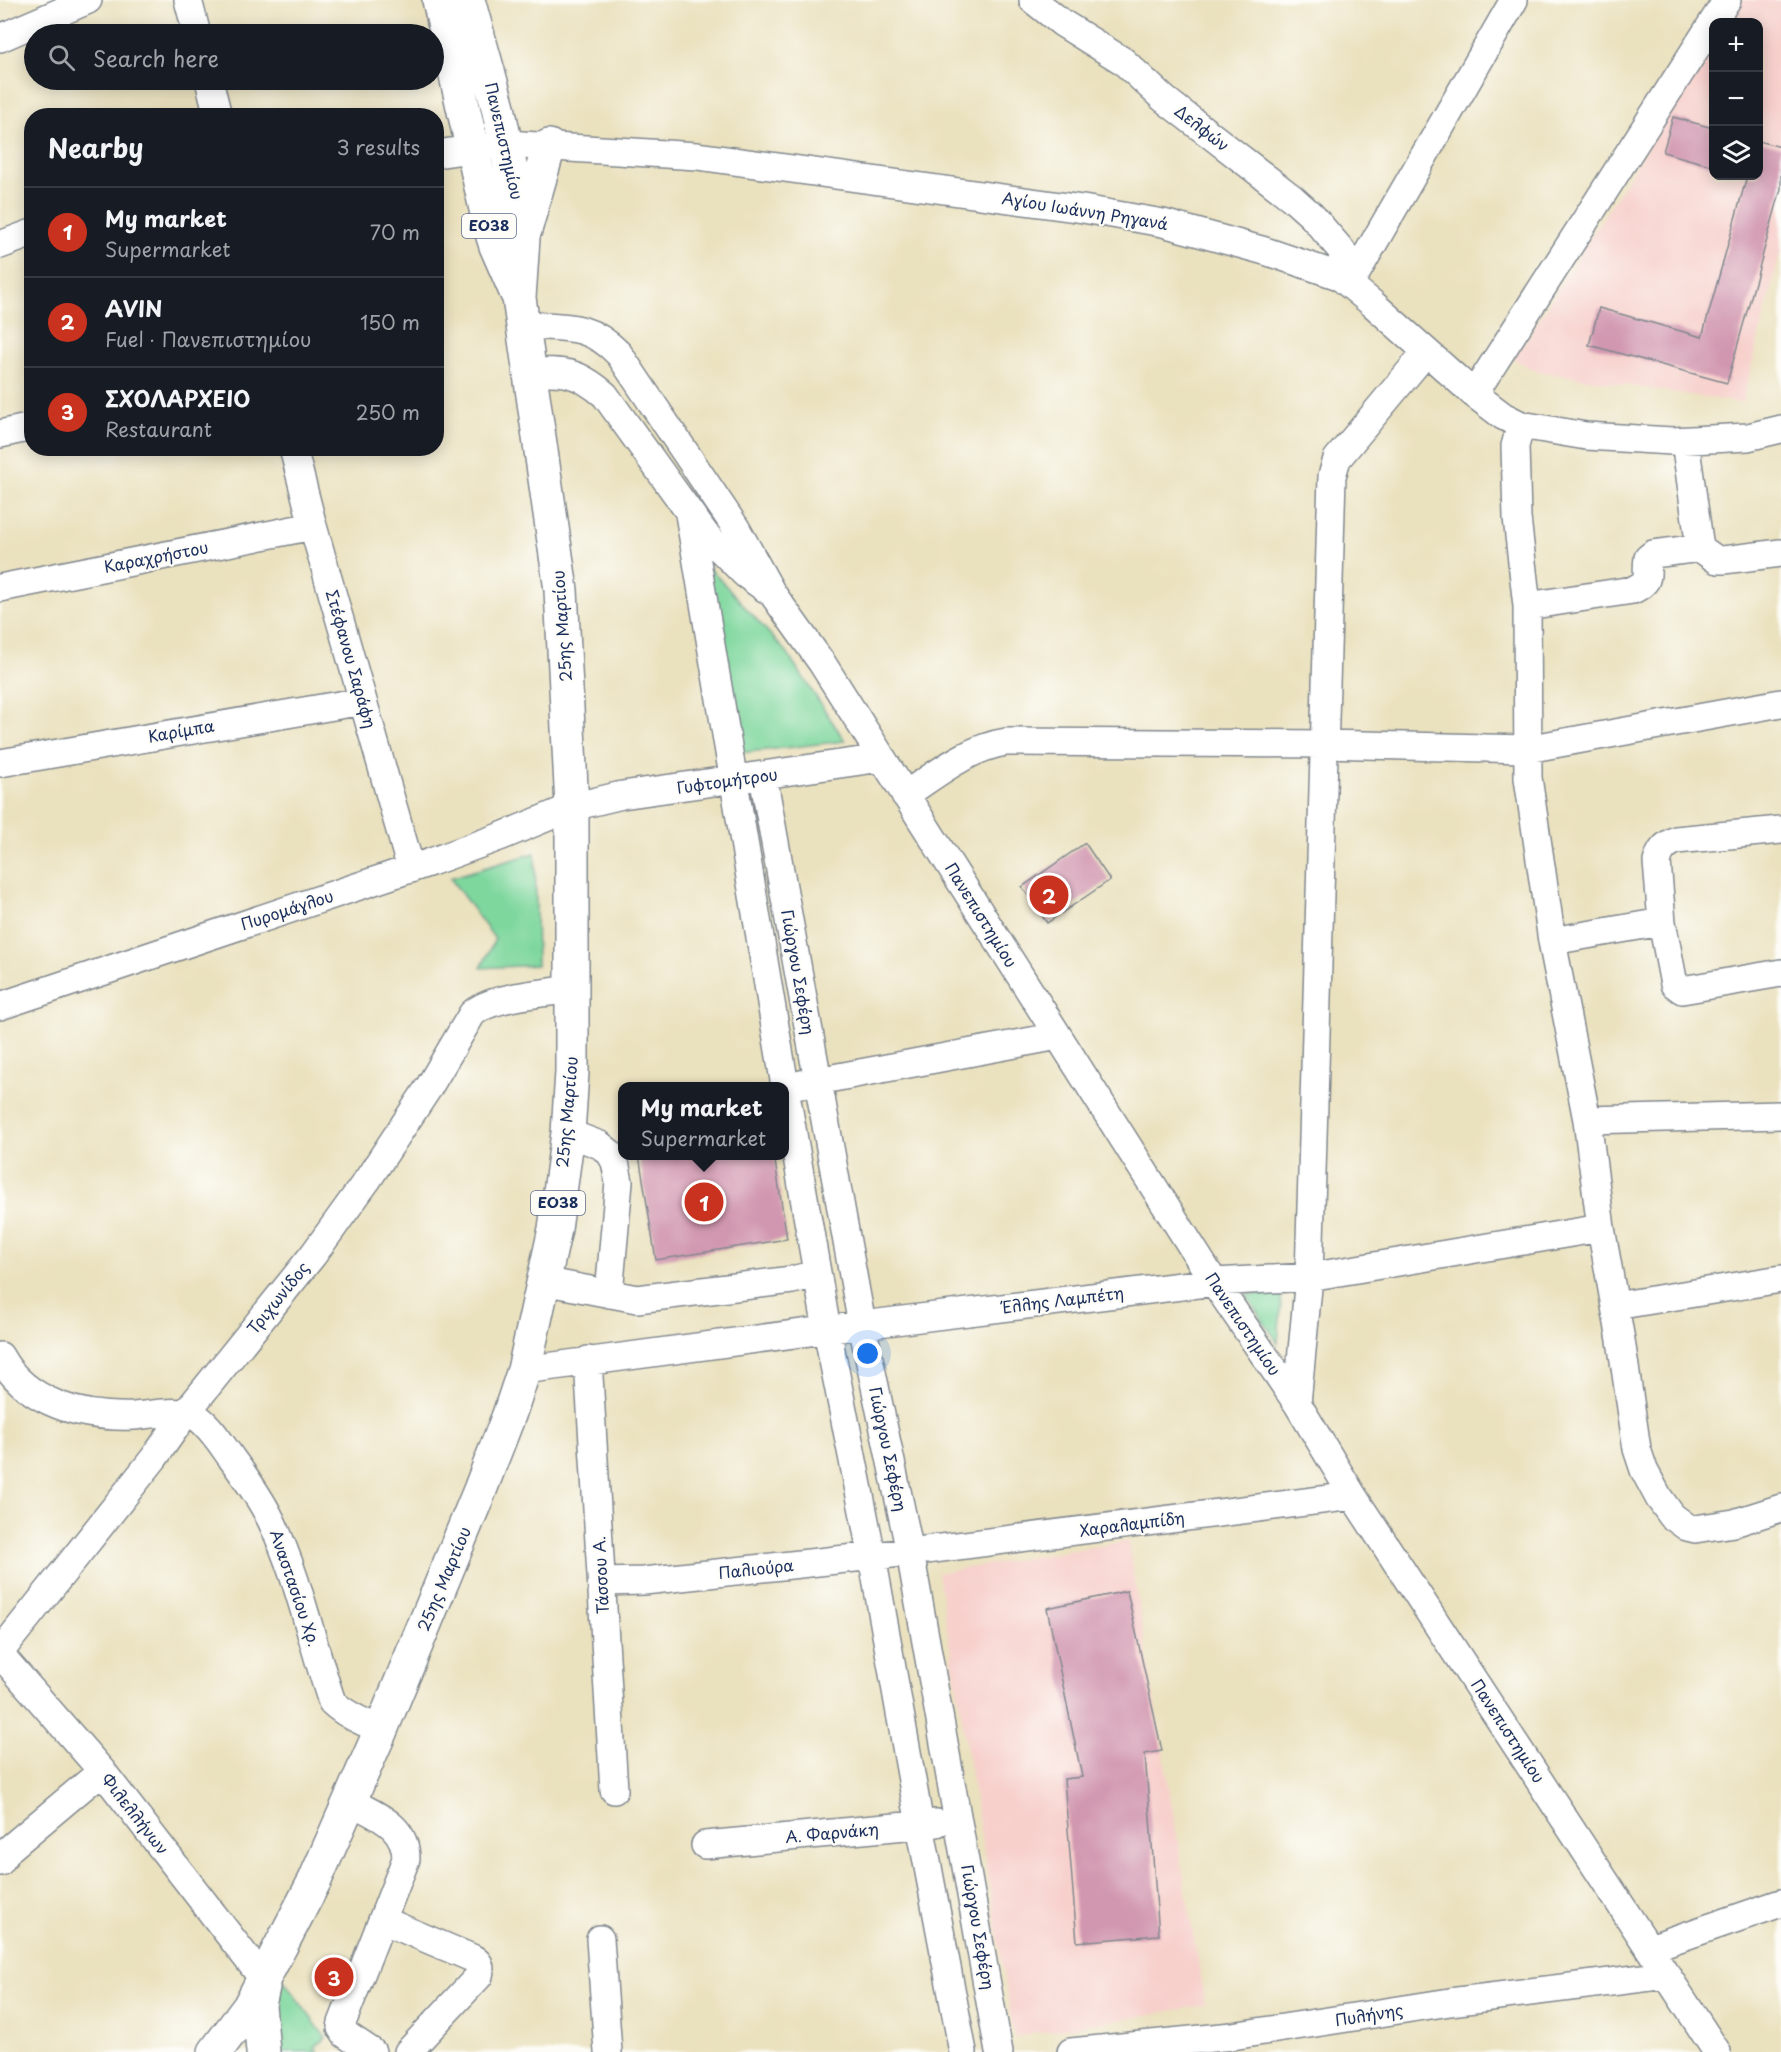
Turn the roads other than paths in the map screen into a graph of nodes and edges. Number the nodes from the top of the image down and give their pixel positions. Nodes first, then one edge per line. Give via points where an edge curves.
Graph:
1 (88, 0) edge
2 (188, 0) edge
3 (439, 0) edge
4 (468, 0) edge
5 (1033, 0) edge
6 (1514, 0) edge
7 (1726, 0) edge
8 (32, 24) edge
9 (194, 24) edge
10 (24, 28) edge
11 (0, 38) edge
12 (212, 90) edge
13 (216, 108) edge
14 (506, 144) junction
15 (549, 146) junction
16 (474, 149) junction
17 (444, 153) edge
18 (24, 236) edge
19 (523, 237) junction
20 (0, 245) edge
21 (1345, 280) junction
22 (520, 312) junction
23 (1426, 352) junction
24 (530, 372) junction
25 (1474, 394) junction
26 (1521, 425) junction
27 (24, 429) edge
28 (1781, 429) edge
29 (0, 434) edge
30 (1685, 441) junction
31 (295, 456) edge
32 (688, 514) junction
33 (313, 526) junction
34 (1700, 548) junction
35 (1781, 553) edge
36 (0, 588) edge
37 (772, 593) junction
38 (1527, 606) junction
39 (363, 701) junction
40 (1781, 703) edge
41 (1324, 744) junction
42 (1527, 749) junction
43 (882, 758) junction
44 (0, 763) edge
45 (764, 776) junction
46 (733, 780) junction
47 (905, 795) junction
48 (572, 807) junction
49 (1781, 830) edge
50 (411, 869) junction
51 (1662, 922) junction
52 (1552, 941) junction
53 (1781, 973) edge
54 (573, 989) junction
55 (0, 1006) edge
56 (1058, 1036) junction
57 (784, 1082) edge
58 (817, 1082) junction
59 (789, 1086) edge
60 (789, 1110) edge
61 (1781, 1115) edge
62 (1587, 1120) junction
63 (568, 1133) junction
64 (1601, 1228) junction
65 (818, 1275) junction
66 (1309, 1277) junction
67 (1781, 1279) edge
68 (543, 1281) junction
69 (1214, 1282) junction
70 (609, 1294) junction
71 (1615, 1306) junction
72 (862, 1324) junction
73 (827, 1330) junction
74 (0, 1356) edge
75 (588, 1360) junction
76 (524, 1370) junction
77 (1297, 1403) junction
78 (185, 1414) junction
79 (1353, 1496) junction
80 (1781, 1508) edge
81 (910, 1552) junction
82 (872, 1556) junction
83 (602, 1582) junction
84 (0, 1653) edge
85 (381, 1730) junction
86 (102, 1771) junction
87 (614, 1791) dead end
88 (350, 1801) junction
89 (959, 1820) junction
90 (920, 1825) junction
91 (705, 1845) dead end
92 (0, 1862) edge
93 (1781, 1903) edge
94 (382, 1920) junction
95 (600, 1939) dead end
96 (1650, 1948) junction
97 (1667, 1975) junction
98 (264, 1980) junction
99 (215, 2052) edge
100 (263, 2052) edge
101 (372, 2052) edge
102 (408, 2052) edge
103 (608, 2052) edge
104 (963, 2052) edge
105 (999, 2052) edge
106 (1071, 2052) edge
107 (1717, 2052) edge

1 - 8 street
2 - 9 street
3 - 16 main road, Πανεπιστημίου / ΕΟ38
4 - 14 main road, Πανεπιστημίου / ΕΟ38
5 - 21 street, Δελφών via 1123,61 1196,125 1292,198 1342,251
6 - 21 street
7 - 25 street
10 - 11 street
12 - 13 street
14 - 15 street, Αγίου Ιωάννη Ρηγανά
14 - 16 street, Αγίου Ιωάννη Ρηγανά
14 - 19 main road, Πανεπιστημίου / ΕΟ38
15 - 19 main road
15 - 21 street, Αγίου Ιωάννη Ρηγανά via 697,156 1125,215 1225,239
16 - 17 street, Αγίου Ιωάννη Ρηγανά
16 - 22 main road, Πανεπιστημίου / ΕΟ38 via 490,227
18 - 20 street
19 - 22 main road, Πανεπιστημίου / ΕΟ38
21 - 23 street, Αγίου Ιωάννη Ρηγανά
22 - 24 main road, 25ης Μαρτίου / ΕΟ38
22 - 37 street, Πανεπιστημίου via 586,330 619,354 736,528
23 - 25 street, Αγίου Ιωάννη Ρηγανά
23 - 41 street via 1337,459 1332,476
24 - 32 street, Πανεπιστημίου via 564,371 592,384 604,395
24 - 48 main road, 25ης Μαρτίου / ΕΟ38 via 561,590
25 - 26 street, Αγίου Ιωάννη Ρηγανά
26 - 30 street, Αγίου Ιωάννη Ρηγανά via 1586,436
26 - 38 street via 1515,446 1516,518
27 - 29 street
28 - 30 street, Αγίου Ιωάννη Ρηγανά via 1749,437
30 - 34 street
31 - 33 street, Στέφανου Σαράφη
32 - 37 street, Πανεπιστημίου via 727,557
32 - 46 street, Γιώργου Σεφέρη
33 - 36 street, Καραχρήστου
33 - 39 street, Στέφανου Σαράφη
34 - 35 street via 1717,560
34 - 38 street via 1651,555 1648,577 1633,590
37 - 43 street, Πανεπιστημίου
38 - 42 street
39 - 44 street, Καρίμπα
39 - 50 street, Στέφανου Σαράφη
40 - 42 street
41 - 42 street
41 - 47 street via 1006,741 975,750
41 - 66 street
42 - 52 street
43 - 45 street, Γυφτομήτρου
43 - 47 street, Πανεπιστημίου
45 - 46 street, Γυφτομήτρου
45 - 58 street, Γιώργου Σεφέρη
46 - 48 street, Γυφτομήτρου via 622,795
46 - 57 street, Γιώργου Σεφέρη
47 - 56 street, Πανεπιστημίου
48 - 50 street, Πυρομάγλου
48 - 54 main road, 25ης Μαρτίου / ΕΟ38
49 - 51 street via 1669,843 1657,862
50 - 55 street, Πυρομάγλου
51 - 52 street
51 - 53 street via 1672,979 1682,990
52 - 62 street
54 - 63 main road, 25ης Μαρτίου / ΕΟ38
54 - 78 street, Τριχωνίδος via 492,1002 472,1014 429,1088 368,1179 313,1255
56 - 58 street
56 - 69 street, Πανεπιστημίου
58 - 59 street
58 - 72 street, Γιώργου Σεφέρη
60 - 65 street, Γιώργου Σεφέρη
61 - 62 street
62 - 64 street
63 - 68 main road, 25ης Μαρτίου / ΕΟ38 via 555,1229
63 - 70 street via 600,1145 615,1162 619,1182
64 - 66 street, Έλλης Λαμπέτη
64 - 71 street
65 - 70 street via 637,1299
65 - 73 street, Γιώργου Σεφέρη
66 - 69 street, Έλλης Λαμπέτη
66 - 77 street
67 - 71 street
68 - 70 street
68 - 76 main road, 25ης Μαρτίου / ΕΟ38
69 - 72 street, Έλλης Λαμπέτη
69 - 77 street, Πανεπιστημίου
71 - 80 street via 1637,1449 1652,1485 1672,1516 1695,1529 1734,1523
72 - 73 street, Έλλης Λαμπέτη
72 - 81 street, Γιώργου Σεφέρη
73 - 75 street, Έλλης Λαμπέτη
73 - 82 street, Γιώργου Σεφέρη
74 - 78 street via 23,1386 71,1409 133,1416
75 - 76 street, Έλλης Λαμπέτη
75 - 83 street, Τάσσου Α.
76 - 85 main road, 25ης Μαρτίου / ΕΟ38 via 480,1490
77 - 79 street, Πανεπιστημίου
78 - 84 street, Τριχωνίδος
78 - 85 street, Αναστασίου Χρ. via 199,1419 220,1442 271,1519 303,1604 332,1701 346,1713
79 - 81 street, Χαραλαμπίδη
79 - 96 street, Πανεπιστημίου
81 - 82 street, Παλιούρα
81 - 89 street, Γιώργου Σεφέρη
82 - 83 street, Παλιούρα via 644,1581
82 - 90 street, Γιώργου Σεφέρη
83 - 87 street, Τάσσου Α.
84 - 86 street, Φιλελλήνων
85 - 88 main road, 25ης Μαρτίου / ΕΟ38
86 - 92 street via 9,1849
86 - 98 street, Φιλελλήνων
88 - 94 street via 387,1822 403,1839 406,1859
88 - 98 main road, 25ης Μαρτίου / ΕΟ38
89 - 90 street, Α. Φαρνάκη
89 - 105 street, Γιώργου Σεφέρη
90 - 91 street, Α. Φαρνάκη
90 - 104 street, Γιώργου Σεφέρη
93 - 96 street
94 - 101 street via 341,2028
94 - 102 street via 477,1960 480,1965 479,1976
95 - 103 street
96 - 97 street, Πανεπιστημίου
97 - 106 street, Πυλήνης via 1450,2002 1232,2036
97 - 107 street, Πανεπιστημίου
98 - 99 main road, 25ης Μαρτίου / ΕΟ38
98 - 100 main road, 25ης Μαρτίου / ΕΟ38 via 259,2005

